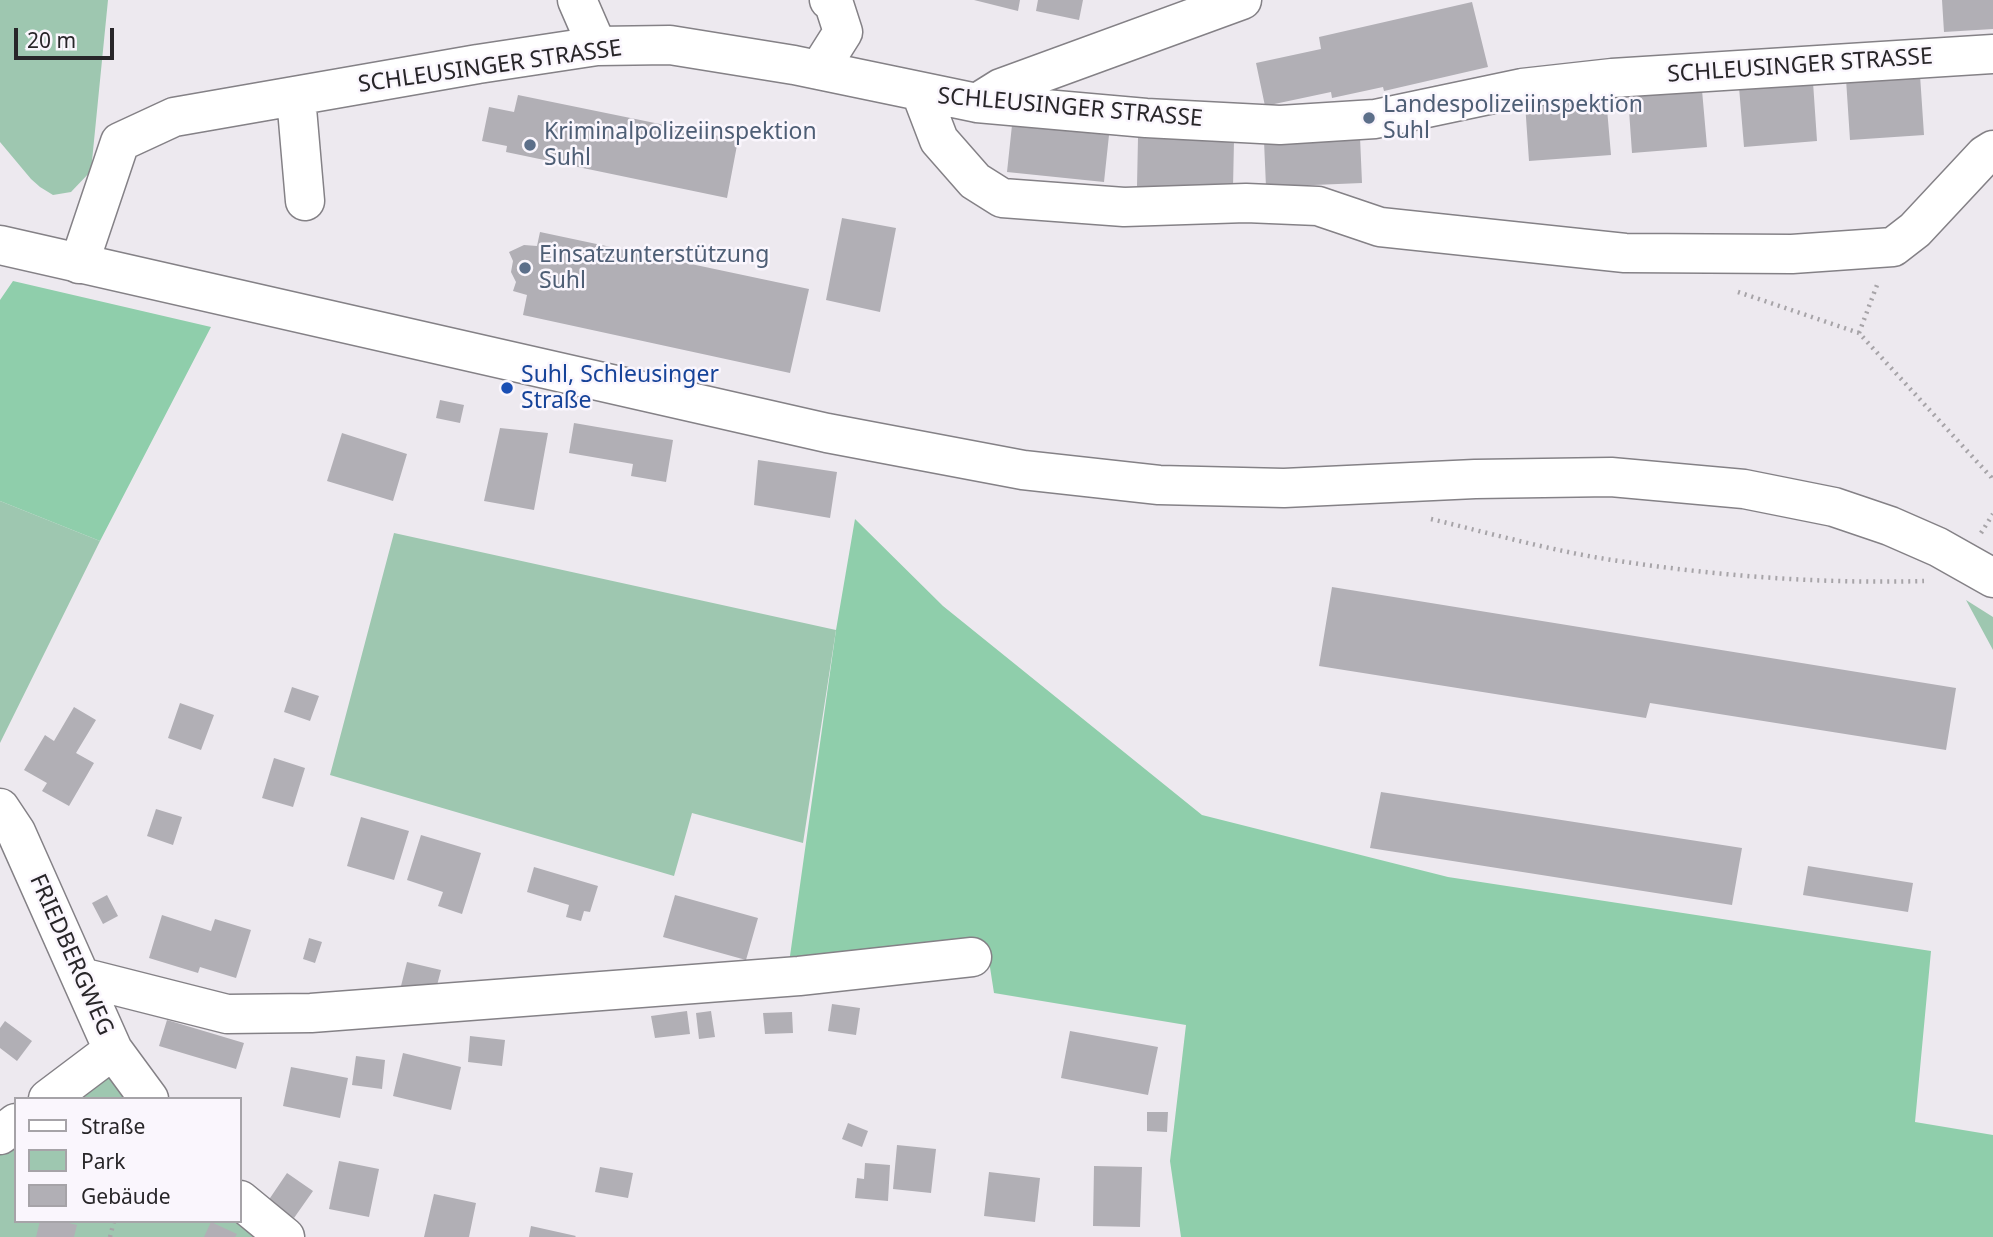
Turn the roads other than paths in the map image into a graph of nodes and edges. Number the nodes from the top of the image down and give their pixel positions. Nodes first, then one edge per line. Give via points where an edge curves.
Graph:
1 (577, 0) edge
2 (830, 0) edge
3 (1242, 0) edge
4 (597, 46) junction
5 (1993, 54) edge
6 (819, 70) junction
7 (922, 93) junction
8 (296, 97) junction
9 (977, 103) junction
10 (1993, 150) edge
11 (305, 201) dead end
12 (0, 245) edge
13 (79, 264) junction
14 (1993, 578) edge
15 (0, 808) edge
16 (972, 957) dead end
17 (81, 977) junction
18 (113, 1050) junction
19 (51, 1097) edge
20 (148, 1097) edge
21 (242, 1202) edge
22 (285, 1237) edge

1 - 4 main road
2 - 6 main road via 843,32
3 - 9 main road via 1001,89
4 - 6 main road, SCHLEUSINGER STRASSE via 670,45
4 - 8 main road, SCHLEUSINGER STRASSE
5 - 9 main road, SCHLEUSINGER STRASSE via 1599,80 1522,88 1375,119 1280,125
6 - 7 main road, SCHLEUSINGER STRASSE
7 - 9 main road, SCHLEUSINGER STRASSE
7 - 10 main road via 939,140 975,181 1002,198 1124,207 1318,206 1380,227 1625,253 1792,254 1894,247
8 - 11 main road
8 - 13 main road, SCHLEUSINGER STRASSE via 174,117 120,142
12 - 13 main road
13 - 14 main road via 827,433 1023,470 1187,486 1284,488 1611,477 1744,489 1834,507 1890,526
15 - 17 main road, FRIEDBERGWEG via 16,832
16 - 17 main road via 799,976 311,1013 227,1014
17 - 18 main road, FRIEDBERGWEG
18 - 19 main road
18 - 20 main road, FRIEDBERGWEG
21 - 22 main road

